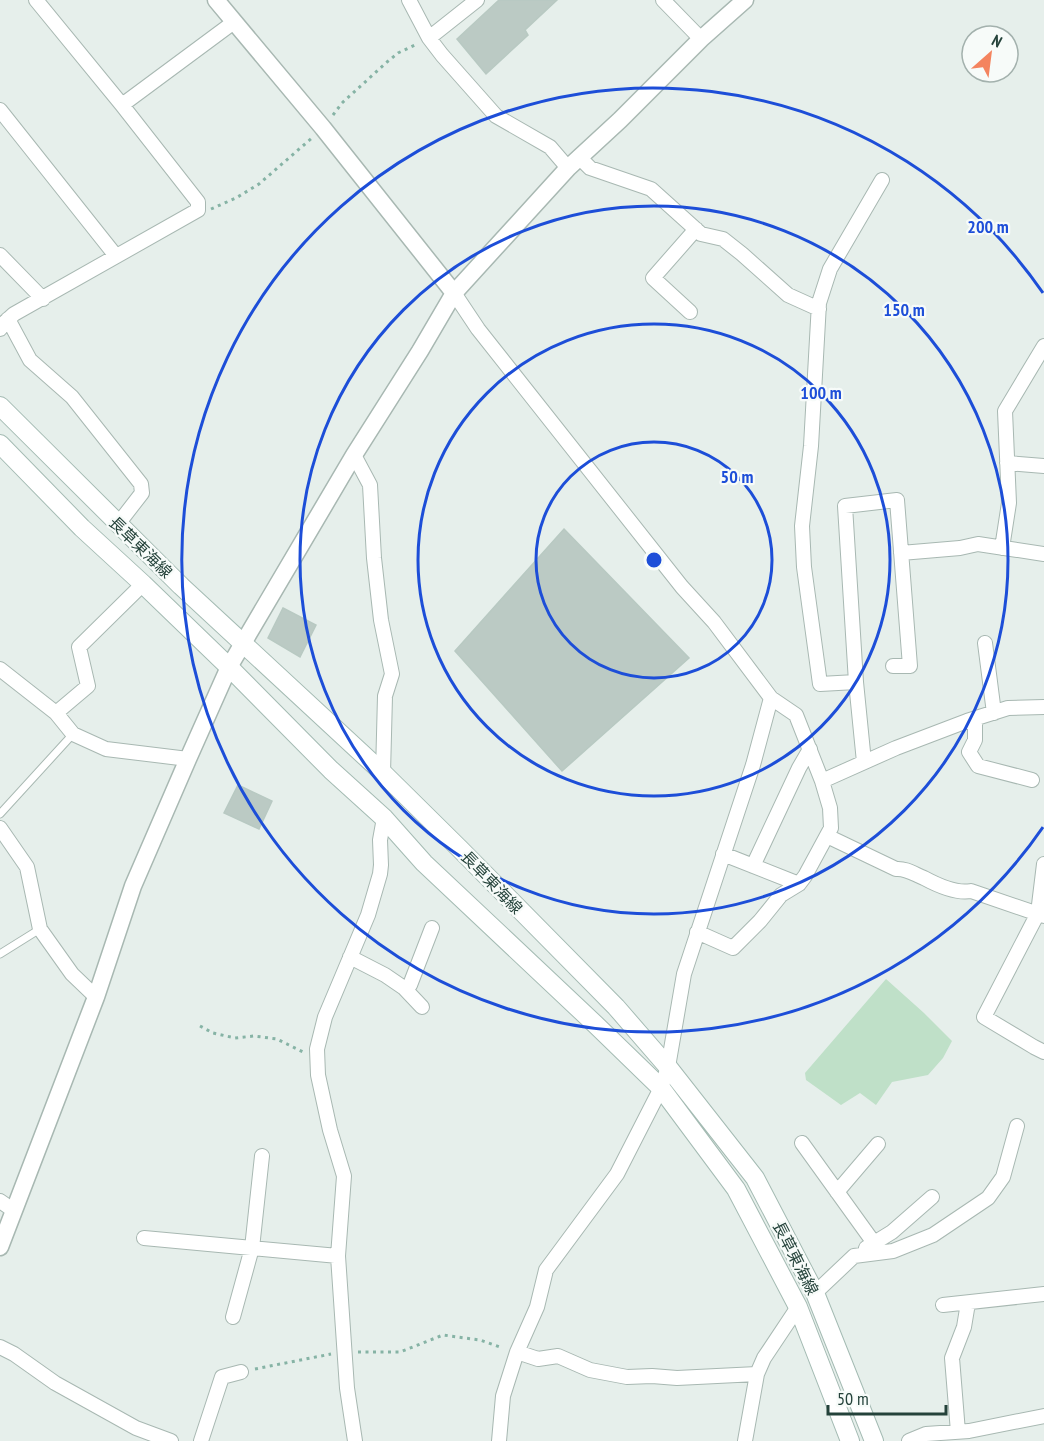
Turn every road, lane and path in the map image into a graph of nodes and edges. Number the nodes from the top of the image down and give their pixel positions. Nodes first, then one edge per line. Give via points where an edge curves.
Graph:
1 (36, 0) edge
2 (216, 0) edge
3 (409, 0) edge
4 (477, 0) edge
5 (663, 0) edge
6 (745, 0) edge
7 (234, 22) junction
8 (429, 38) junction
9 (701, 39) junction
10 (122, 105) junction
11 (0, 110) edge
12 (323, 128) junction
13 (574, 162) junction
14 (882, 180) dead end
15 (198, 210) junction
16 (696, 229) junction
17 (0, 255) edge
18 (116, 256) junction
19 (454, 293) junction
20 (43, 299) junction
21 (819, 309) junction
22 (690, 312) dead end
23 (4, 324) edge
24 (1042, 353) edge
25 (0, 406) edge
26 (0, 444) edge
27 (354, 455) junction
28 (1007, 463) junction
29 (1044, 466) edge
30 (118, 524) junction
31 (1002, 548) junction
32 (901, 553) junction
33 (1044, 554) edge
34 (142, 584) junction
35 (985, 643) dead end
36 (243, 644) junction
37 (893, 666) dead end
38 (229, 668) junction
39 (0, 669) edge
40 (856, 682) junction
41 (771, 698) junction
42 (1044, 707) edge
43 (57, 712) junction
44 (994, 712) junction
45 (975, 718) junction
46 (73, 734) junction
47 (810, 749) junction
48 (188, 759) junction
49 (864, 762) junction
50 (383, 773) junction
51 (1032, 780) dead end
52 (822, 781) junction
53 (0, 814) edge
54 (384, 818) junction
55 (0, 828) edge
56 (827, 836) junction
57 (723, 854) junction
58 (1044, 864) edge
59 (753, 866) junction
60 (799, 884) junction
61 (1041, 915) edge
62 (432, 928) dead end
63 (40, 929) junction
64 (697, 932) junction
65 (0, 954) edge
66 (350, 957) junction
67 (404, 988) junction
68 (96, 997) junction
69 (422, 1007) dead end
70 (200, 1026) dead end
71 (1044, 1052) edge
72 (305, 1053) dead end
73 (669, 1067) junction
74 (661, 1088) junction
75 (1017, 1126) dead end
76 (802, 1143) dead end
77 (878, 1144) dead end
78 (262, 1156) dead end
79 (837, 1192) junction
80 (932, 1197) dead end
81 (7, 1206) edge
82 (144, 1238) dead end
83 (874, 1243) junction
84 (0, 1247) edge
85 (252, 1248) junction
86 (338, 1256) junction
87 (854, 1256) junction
88 (815, 1293) junction
89 (1044, 1294) edge
90 (968, 1303) junction
91 (943, 1305) dead end
92 (798, 1307) junction
93 (233, 1317) dead end
94 (0, 1347) edge
95 (344, 1351) junction
96 (517, 1352) junction
97 (242, 1372) joint
98 (757, 1374) junction
99 (1044, 1416) edge
100 (958, 1432) junction
101 (134, 1434) edge
102 (171, 1441) edge
103 (201, 1441) edge
104 (355, 1441) edge
105 (499, 1441) edge
106 (745, 1441) edge
107 (850, 1441) edge
108 (874, 1441) edge
109 (909, 1441) edge

1 - 10 street
2 - 7 street
3 - 8 street
4 - 8 street
5 - 9 street
6 - 9 street
7 - 10 street
7 - 12 street
8 - 12 path via 387,62 342,103
8 - 13 street via 496,116
9 - 13 street
10 - 15 street via 198,201
11 - 18 street
12 - 15 path via 259,184 208,211
12 - 19 street
13 - 16 street via 651,189
13 - 19 street
14 - 21 street via 830,269
15 - 18 street
16 - 21 street via 723,239 788,295
16 - 22 street via 653,278
17 - 20 street
18 - 20 street
19 - 27 street
19 - 41 street via 478,329
20 - 23 street via 14,314
21 - 40 street via 802,526 804,567 820,684
23 - 30 street via 30,360 72,397 141,484 142,493
24 - 28 street via 1005,411
25 - 30 main road, 長草東海線
26 - 34 main road, 長草東海線
27 - 36 street
27 - 50 street via 370,485 380,610 392,674 385,696
28 - 29 street
28 - 31 street via 1009,503
30 - 36 main road, 長草東海線
31 - 32 street via 978,544
31 - 33 street
32 - 37 street via 910,666
32 - 40 street via 897,500 845,506
34 - 38 main road, 長草東海線
34 - 43 street via 79,647 88,686
35 - 44 street
36 - 38 street
36 - 50 main road, 長草東海線
38 - 48 street
38 - 54 main road, 長草東海線
39 - 43 street
40 - 49 street
41 - 47 street via 796,715
41 - 57 street
42 - 44 street
43 - 46 street
44 - 45 street
45 - 49 street
45 - 51 street via 975,740 969,752 978,766
46 - 48 street via 106,748
46 - 53 lane
47 - 52 street
47 - 59 street
48 - 68 street via 133,886
49 - 52 street
50 - 73 main road, 長草東海線 via 616,1007
52 - 56 street via 830,808 831,828
54 - 66 street via 380,874
54 - 74 main road, 長草東海線 via 424,863
55 - 63 street via 27,867
56 - 60 street
56 - 61 street via 896,869 903,868 929,881
57 - 59 street
57 - 64 street
58 - 61 street
59 - 60 street
60 - 64 street via 781,895 733,948
61 - 71 street via 984,1017
62 - 67 street via 410,985
63 - 65 lane
63 - 68 street via 72,974
64 - 73 street via 684,974
66 - 67 street
66 - 86 street via 325,1017 317,1049 318,1075 344,1176
67 - 69 street
68 - 81 street
70 - 72 path via 213,1034 235,1038 277,1039
73 - 74 street
73 - 88 main road, 長草東海線 via 755,1178
74 - 92 main road, 長草東海線 via 736,1189
74 - 96 street via 617,1174 546,1270 537,1307
75 - 87 street via 1003,1177 988,1198 933,1235 893,1251
76 - 79 street
77 - 79 street
78 - 85 street
79 - 83 street
80 - 83 street
81 - 84 street
82 - 85 street
83 - 87 street
85 - 86 street
85 - 93 street
86 - 95 street
87 - 88 street
88 - 108 main road, 長草東海線
89 - 90 street
90 - 91 street
90 - 100 street via 952,1358
92 - 98 street
92 - 107 main road, 長草東海線
94 - 101 street
95 - 96 path via 400,1352 443,1335 480,1340
95 - 97 path
95 - 104 street
96 - 98 street via 538,1359 558,1356 590,1370 627,1377
96 - 105 street via 503,1396
97 - 103 street via 222,1377
98 - 106 street
99 - 100 street
100 - 109 street via 926,1434
101 - 102 street

